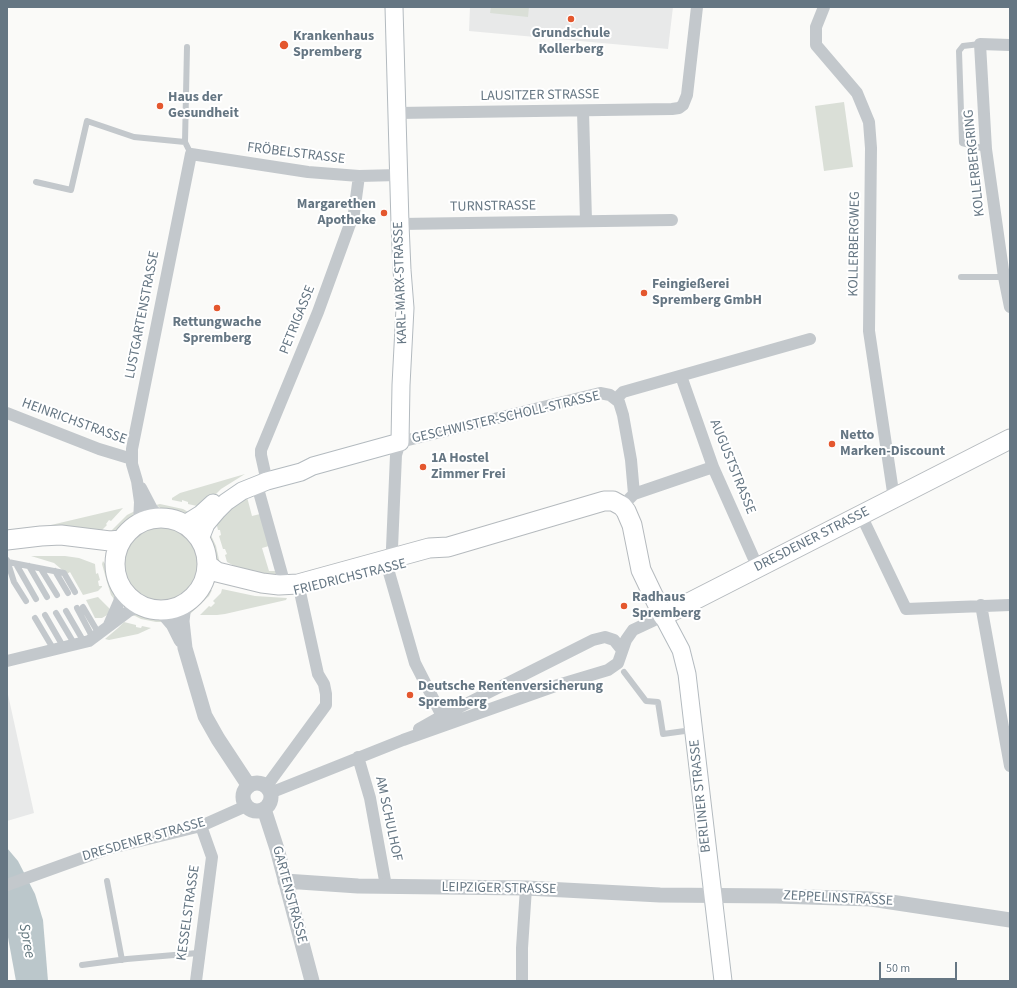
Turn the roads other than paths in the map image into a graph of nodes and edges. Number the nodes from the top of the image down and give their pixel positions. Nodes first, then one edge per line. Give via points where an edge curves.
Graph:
1 (394, 7) edge
2 (697, 7) edge
3 (824, 7) edge
4 (980, 44) junction
5 (1010, 45) edge
6 (187, 47) dead end
7 (583, 111) junction
8 (397, 113) junction
9 (185, 142) junction
10 (986, 149) junction
11 (191, 154) junction
12 (398, 175) junction
13 (360, 176) junction
14 (36, 182) dead end
15 (672, 220) dead end
16 (586, 221) junction
17 (400, 224) junction
18 (961, 277) dead end
19 (1004, 278) junction
20 (1010, 307) edge
21 (810, 338) dead end
22 (681, 376) junction
23 (616, 399) junction
24 (7, 413) edge
25 (1010, 439) edge
26 (400, 442) junction
27 (132, 459) junction
28 (713, 467) junction
29 (263, 479) junction
30 (137, 481) junction
31 (895, 498) junction
32 (628, 500) junction
33 (861, 514) junction
34 (159, 518) junction
35 (139, 523) junction
36 (185, 524) junction
37 (200, 539) junction
38 (7, 540) edge
39 (121, 540) junction
40 (9, 559) edge
41 (115, 561) junction
42 (391, 563) junction
43 (208, 565) junction
44 (29, 566) junction
45 (758, 568) junction
46 (41, 569) junction
47 (55, 571) junction
48 (202, 585) junction
49 (293, 588) junction
50 (122, 589) junction
51 (75, 592) dead end
52 (68, 593) dead end
53 (57, 595) dead end
54 (47, 597) dead end
55 (36, 599) dead end
56 (26, 601) dead end
57 (184, 604) junction
58 (981, 605) junction
59 (1010, 605) edge
60 (142, 606) junction
61 (83, 607) dead end
62 (76, 608) dead end
63 (161, 610) junction
64 (66, 611) dead end
65 (56, 613) dead end
66 (45, 615) dead end
67 (663, 616) junction
68 (35, 618) dead end
69 (108, 626) junction
70 (78, 643) junction
71 (185, 648) junction
72 (622, 650) junction
73 (7, 661) edge
74 (624, 672) dead end
75 (442, 716) junction
76 (694, 730) junction
77 (413, 736) junction
78 (358, 758) junction
79 (1009, 762) edge
80 (249, 786) junction
81 (268, 790) junction
82 (246, 806) junction
83 (264, 809) junction
84 (201, 826) junction
85 (107, 881) dead end
86 (285, 881) junction
87 (7, 885) edge
88 (386, 886) junction
89 (526, 888) junction
90 (712, 896) junction
91 (1010, 920) edge
92 (198, 954) junction
93 (122, 960) junction
94 (82, 965) dead end
95 (196, 981) edge
96 (312, 981) edge
97 (522, 981) edge
98 (723, 981) edge

1 - 8 main road, KARL-MARX-STRASSE
2 - 7 street, LAUSITZER STRASSE via 687,95 683,105 672,109
3 - 31 street, KOLLERBERGWEG via 816,26 816,45 857,93 869,122 869,331
4 - 5 street
4 - 10 street, KOLLERBERGRING
4 - 10 lane via 963,46 959,51 962,143
6 - 9 lane
7 - 8 street, LAUSITZER STRASSE
7 - 16 street
8 - 12 main road, KARL-MARX-STRASSE
9 - 11 lane
9 - 14 lane via 134,137 87,121 71,190
10 - 19 street, KOLLERBERGRING
11 - 13 street, FRÖBELSTRASSE via 308,172
11 - 27 street, LUSTGARTENSTRASSE via 149,360
12 - 13 street, FRÖBELSTRASSE
12 - 17 main road, KARL-MARX-STRASSE
13 - 29 street, PETRIGASSE via 354,213 318,312 261,450
15 - 16 street, TURNSTRASSE
16 - 17 street, TURNSTRASSE
17 - 26 main road, KARL-MARX-STRASSE via 405,308
18 - 19 lane
19 - 20 street, KOLLERBERGRING
21 - 22 street, GESCHWISTER-SCHOLL-STRASSE
22 - 23 street, GESCHWISTER-SCHOLL-STRASSE via 623,392
22 - 28 street, AUGUSTSTRASSE
23 - 26 street, GESCHWISTER-SCHOLL-STRASSE via 600,393
23 - 32 street via 623,415 630,460
24 - 27 street, HEINRICHSTRASSE via 99,450
25 - 31 main road, DRESDENER STRASSE
26 - 29 main road, GESCHWISTER-SCHOLL-STRASSE via 313,466 300,465
26 - 42 street, KARL-MARX-STRASSE via 396,455
27 - 30 street, LUSTGARTENSTRASSE
28 - 32 street
28 - 45 street, AUGUSTSTRASSE
29 - 36 main road, GESCHWISTER-SCHOLL-STRASSE via 247,478 232,486 201,514
29 - 37 main road, GESCHWISTER-SCHOLL-STRASSE via 217,511 206,524
29 - 49 street, PETRIGASSE
30 - 34 street, LUSTGARTENSTRASSE
30 - 35 street, LUSTGARTENSTRASSE
31 - 33 main road, DRESDENER STRASSE
32 - 42 main road, FRIEDRICHSTRASSE via 604,501 448,547 432,557
32 - 67 main road via 626,511 632,525 641,570
33 - 45 main road, DRESDENER STRASSE
33 - 58 street via 906,609
34 - 35 main road
34 - 36 main road via 170,518
35 - 39 main road
36 - 37 main road
37 - 43 main road
38 - 39 main road via 61,535
39 - 41 main road
40 - 41 main road via 30,546 58,545 93,550
40 - 44 lane
40 - 55 lane
40 - 56 lane via 14,582
41 - 50 main road via 116,575
42 - 49 main road, FRIEDRICHSTRASSE
42 - 75 street, KARL-MARX-STRASSE via 414,663
43 - 48 main road
43 - 49 main road, FRIEDRICHSTRASSE via 227,576
44 - 46 lane
44 - 54 lane
45 - 67 main road, DRESDENER STRASSE
46 - 47 lane
46 - 53 lane
47 - 51 lane via 64,573
47 - 52 lane
48 - 49 main road, FRIEDRICHSTRASSE via 220,584 282,594
48 - 57 main road via 197,594
49 - 81 street, PETRIGASSE via 318,674 324,684 326,705
50 - 60 main road via 130,599
50 - 69 street
57 - 63 main road
57 - 71 street via 182,621
58 - 59 street
58 - 79 street
60 - 63 main road
60 - 69 street via 129,611
61 - 70 lane
62 - 70 lane
63 - 71 street via 173,624
64 - 70 lane
65 - 70 lane
66 - 70 lane
67 - 72 street, DRESDENER STRASSE via 633,630
67 - 76 main road, BERLINER STRASSE via 683,656
68 - 70 lane
69 - 70 street
70 - 73 street
71 - 80 street via 205,716
72 - 75 street, DRESDENER STRASSE via 614,640 605,637 593,640
72 - 77 street, DRESDENER STRASSE via 618,663 608,670
74 - 76 lane via 646,701 658,702 663,734
75 - 77 street, DRESDENER STRASSE via 415,731
76 - 90 main road, BERLINER STRASSE
77 - 78 street, DRESDENER STRASSE
78 - 81 street, DRESDENER STRASSE
78 - 88 street, AM SCHULHOF via 370,798
80 - 81 street, DRESDENER STRASSE via 257,783
80 - 82 street via 244,793
81 - 83 street via 270,802
82 - 83 street via 255,811
82 - 84 street, DRESDENER STRASSE
83 - 86 street, GARTENSTRASSE
84 - 87 street, DRESDENER STRASSE via 107,849
84 - 92 street, KESSELSTRASSE via 212,857
85 - 93 lane
86 - 88 street, LEIPZIGER STRASSE
86 - 96 street, GARTENSTRASSE
88 - 89 street, LEIPZIGER STRASSE
89 - 90 street, LEIPZIGER STRASSE
89 - 97 street
90 - 91 street, ZEPPELINSTRASSE via 871,899
90 - 98 main road, BERLINER STRASSE
92 - 93 lane
92 - 95 street, KESSELSTRASSE
93 - 94 lane

